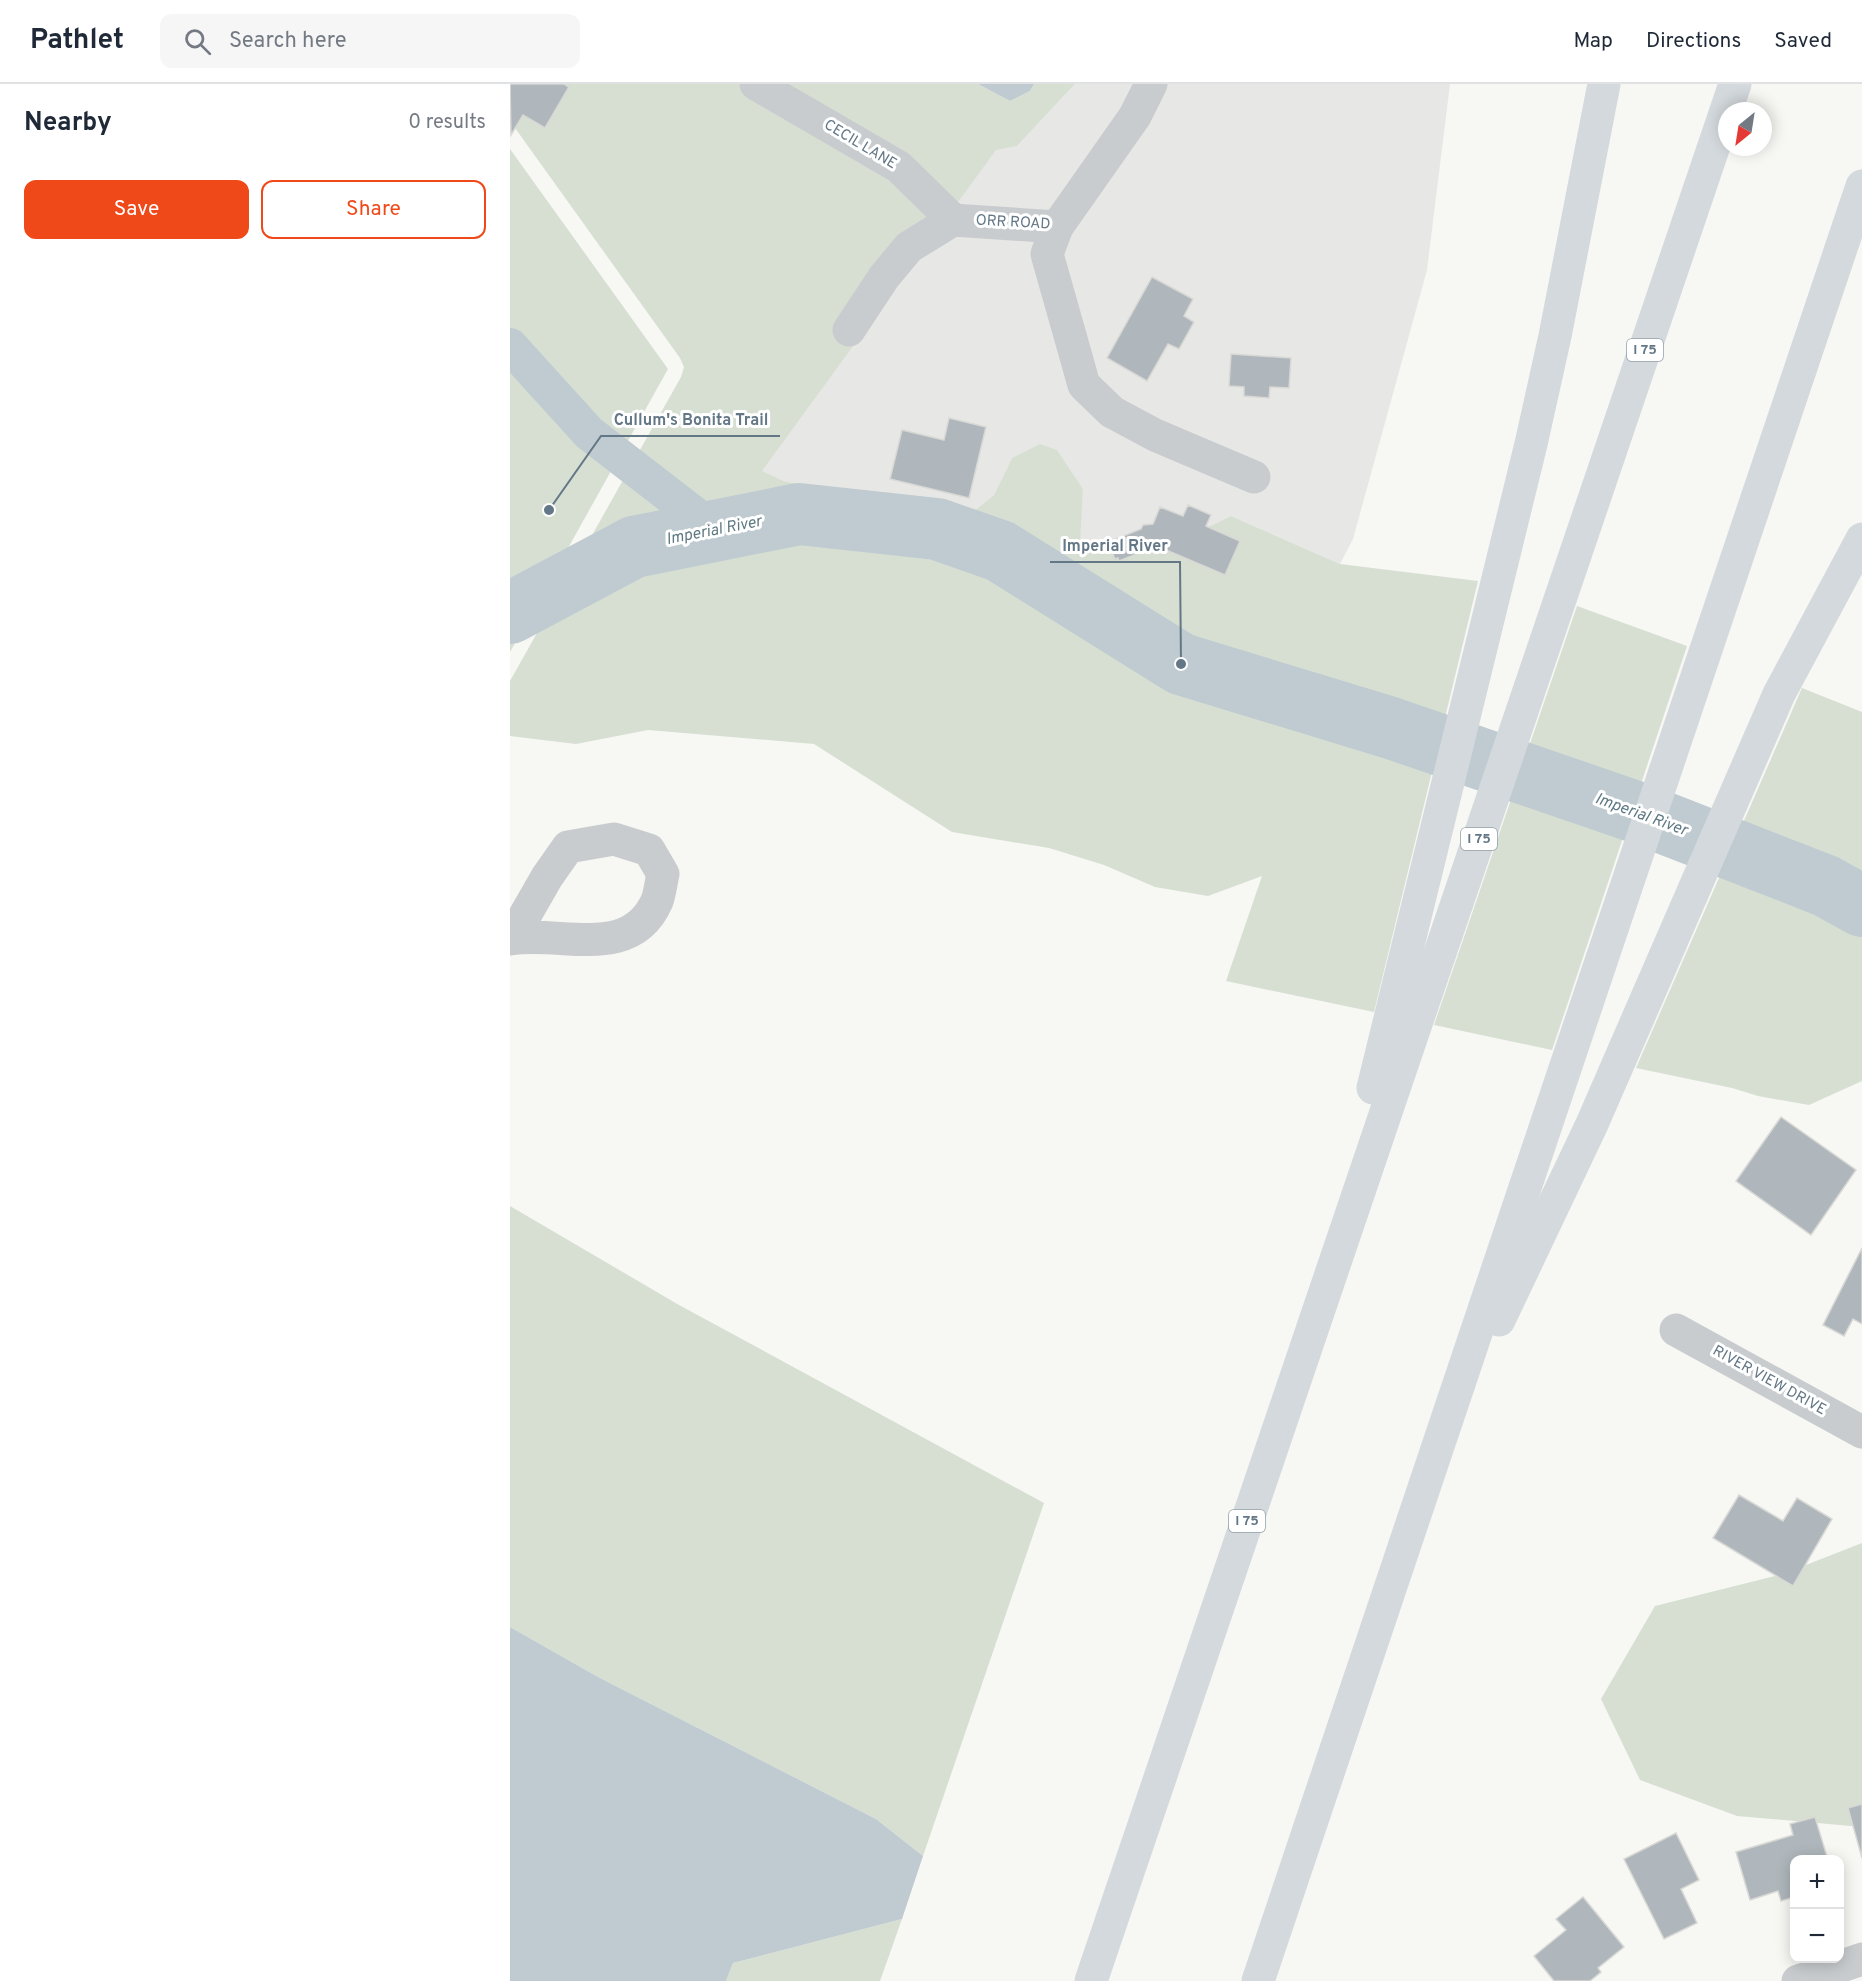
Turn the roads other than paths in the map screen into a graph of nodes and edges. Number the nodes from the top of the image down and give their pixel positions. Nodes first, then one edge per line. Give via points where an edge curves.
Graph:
1 (756, 84) edge
2 (1151, 84) edge
3 (1604, 84) edge
4 (1735, 84) edge
5 (1862, 186) edge
6 (953, 220) junction
7 (1057, 227) junction
8 (849, 330) dead end
9 (1254, 477) dead end
10 (1862, 538) edge
11 (1393, 1054) junction
12 (1676, 1330) dead end
13 (1862, 1432) edge
14 (1436, 1454) junction
15 (1862, 1959) edge
16 (1091, 1981) edge
17 (1258, 1981) edge
18 (1798, 1981) edge

1 - 6 street, CECIL LANE via 899,167
2 - 7 street, ORR ROAD via 1135,116
3 - 11 highway via 1555,336 1492,599
4 - 11 highway, I 75 via 1555,616
5 - 14 highway
6 - 7 street, ORR ROAD
6 - 8 street, ORR ROAD via 909,247
7 - 9 street via 1047,254 1084,386 1112,412 1155,435
10 - 14 highway via 1779,694 1592,1124
11 - 16 highway, I 75 via 1310,1334
12 - 13 street, RIVER VIEW DRIVE
14 - 17 highway
15 - 18 street

